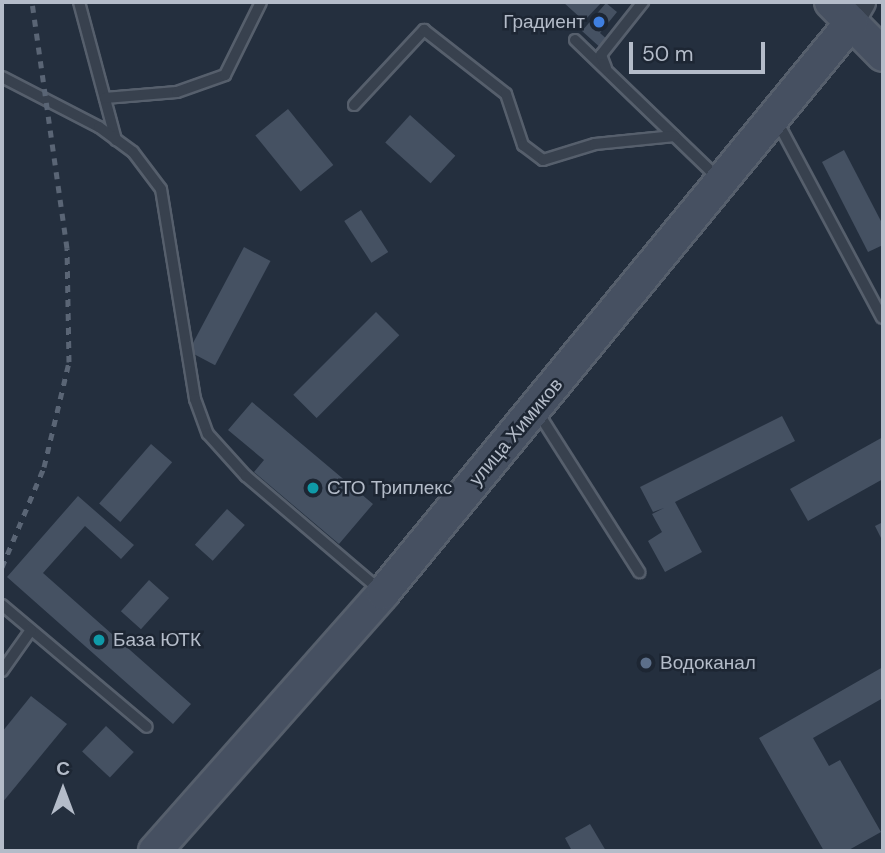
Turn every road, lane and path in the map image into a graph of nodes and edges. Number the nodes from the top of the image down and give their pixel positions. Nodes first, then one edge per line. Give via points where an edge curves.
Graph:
1 (79, 2) edge
2 (261, 2) edge
3 (643, 2) edge
4 (848, 9) edge
5 (575, 40) dead end
6 (883, 55) edge
7 (607, 71) junction
8 (2, 76) edge
9 (105, 98) junction
10 (354, 104) dead end
11 (776, 118) junction
12 (675, 136) junction
13 (116, 140) junction
14 (723, 183) junction
15 (882, 318) edge
16 (536, 409) junction
17 (639, 572) dead end
18 (383, 593) junction
19 (2, 605) edge
20 (31, 629) junction
21 (2, 671) edge
22 (147, 727) dead end
23 (155, 851) edge

1 - 9 lane
2 - 9 lane via 225,75 177,92
3 - 7 lane via 601,55
4 - 6 main road
4 - 11 main road, улица Химиков
5 - 7 lane
7 - 12 lane
8 - 13 lane
9 - 13 lane
10 - 12 lane via 424,30 506,94 523,145 543,160 594,144
11 - 14 main road, улица Химиков
11 - 15 lane
12 - 14 lane
13 - 18 lane via 161,189 194,399 208,434 246,477
14 - 16 main road, улица Химиков
16 - 17 lane
16 - 18 main road, улица Химиков
18 - 23 main road, улица Химиков
19 - 20 lane
20 - 21 lane
20 - 22 lane

